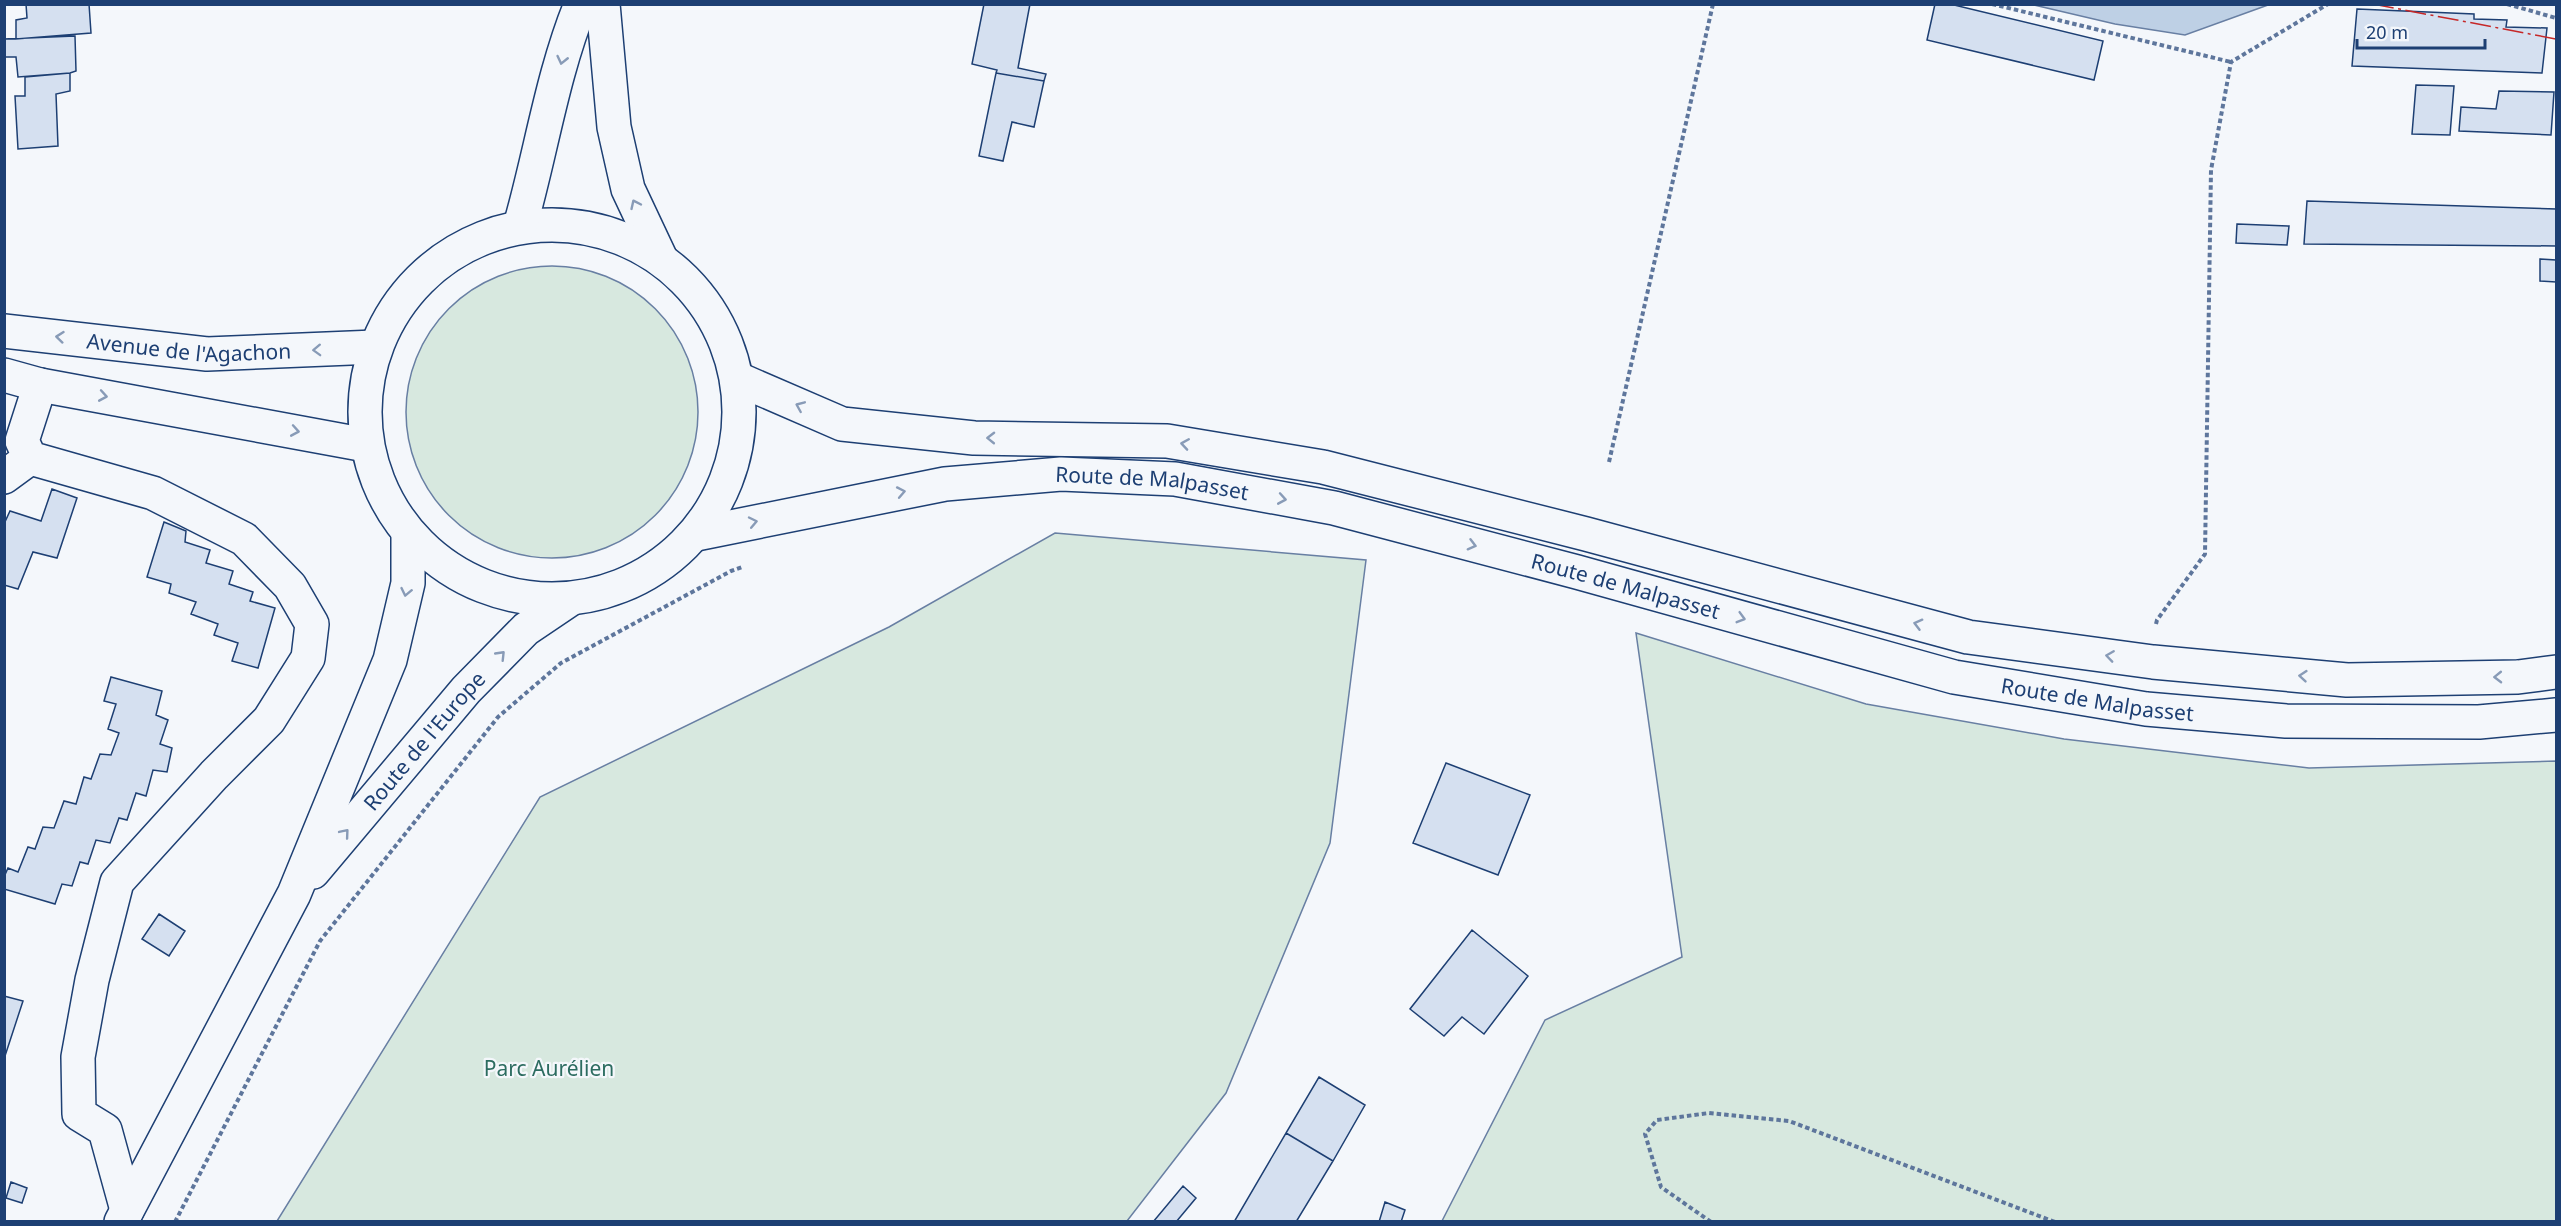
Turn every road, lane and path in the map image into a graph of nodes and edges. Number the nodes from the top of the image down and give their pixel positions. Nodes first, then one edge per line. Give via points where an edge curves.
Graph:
1 (581, 4) edge
2 (603, 4) edge
3 (1713, 4) edge
4 (1992, 4) edge
5 (2328, 4) edge
6 (2507, 4) edge
7 (2556, 18) edge
8 (2232, 62) junction
9 (520, 226) junction
10 (660, 257) junction
11 (4, 331) edge
12 (375, 347) junction
13 (4, 375) edge
14 (738, 379) junction
15 (40, 385) junction
16 (366, 445) junction
17 (15, 453) edge
18 (1609, 462) dead end
19 (408, 533) junction
20 (696, 534) junction
21 (1586, 534) junction
22 (753, 564) dead end
23 (1577, 572) junction
24 (569, 600) junction
25 (2153, 662) junction
26 (2556, 672) edge
27 (2556, 715) edge
28 (294, 894) junction
29 (124, 1216) edge
30 (175, 1221) edge
31 (1710, 1221) edge
32 (2055, 1221) edge

1 -> 9 main road via 567,39
10 -> 2 main road via 628,189 614,127
3 - 18 path
4 - 8 path
5 - 8 path
6 - 7 path
8 - 25 path via 2211,171 2205,554 2157,620
9 - 10 main road via 569,224 616,234
9 - 12 main road via 458,248 441,262 408,290
10 - 14 main road via 696,291 723,332
12 -> 11 main road, Avenue de l'Agachon via 207,354
12 - 16 main road via 365,395
13 - 15 main road
14 - 20 main road via 740,434 725,487
21 -> 14 main road, Route de Malpasset via 1323,467 1167,441 974,438 842,424
15 -> 16 main road
15 - 17 main road
16 - 19 main road via 382,492
17 - 29 main road via 153,493 244,539 290,586 312,624 308,658 269,720 117,882 92,980 78,1057 79,1114 105,1131
19 - 24 main road via 453,573 509,596
19 -> 28 main road, Route de l'Europe via 408,583 390,660
20 -> 23 main road, Route de Malpasset via 945,484 1061,474 1175,479 1334,508
20 - 24 main road via 652,572 617,590
21 - 23 main road
25 -> 21 main road, Route de Malpasset via 1968,637
22 - 30 path via 731,571 561,663 498,717 320,941
23 -> 27 main road, Route de Malpasset via 1953,677 2146,709 2286,722 2479,722
28 -> 24 main road, Route de l'Europe via 466,690 526,629
26 -> 25 main road, Route de Malpasset via 2518,677 2347,680
28 - 29 main road, Route de l'Europe
31 - 32 path via 1661,1187 1645,1134 1658,1120 1709,1113 1789,1121

